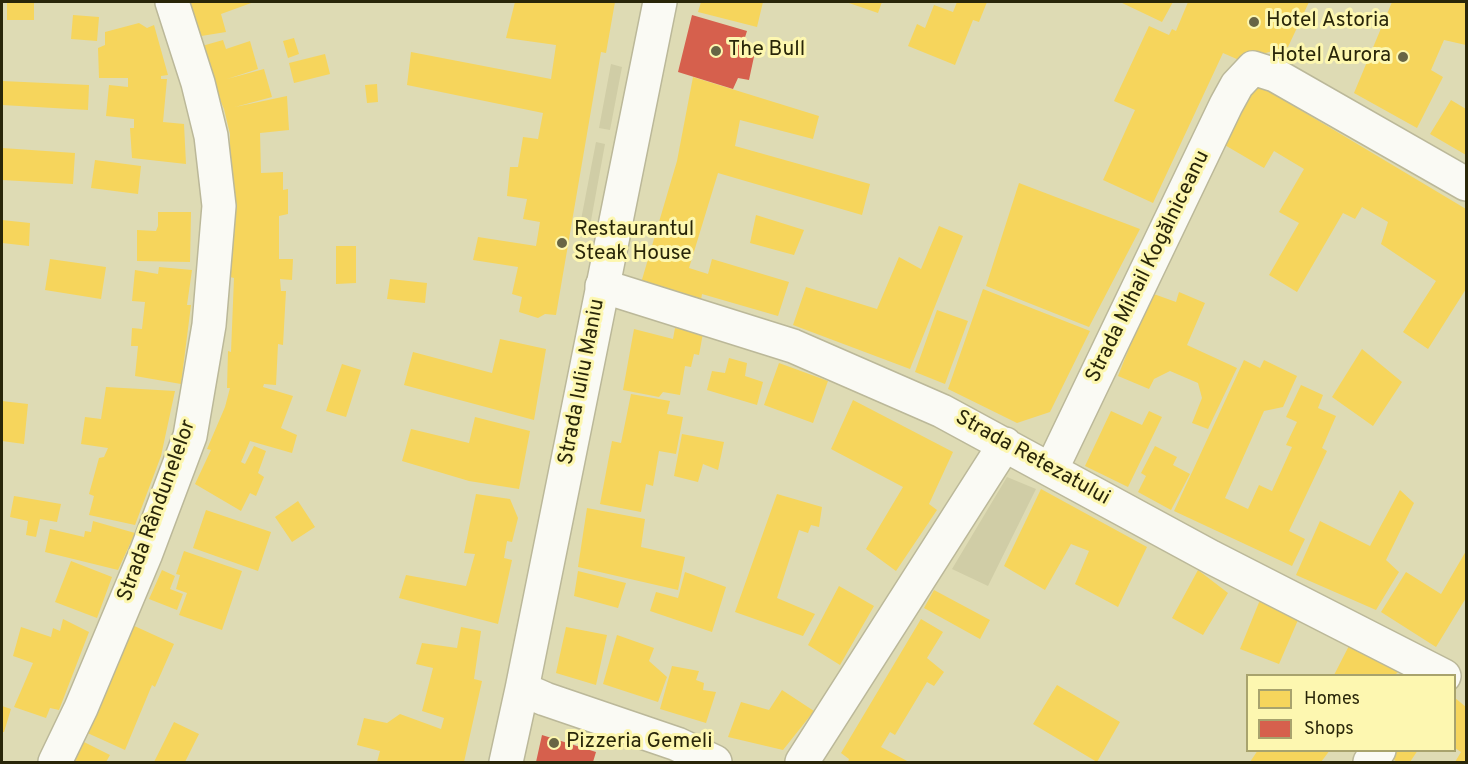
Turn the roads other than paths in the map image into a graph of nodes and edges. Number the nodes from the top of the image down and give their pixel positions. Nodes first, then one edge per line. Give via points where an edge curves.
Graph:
1 (172, 2) edge
2 (660, 2) edge
3 (1467, 184) edge
4 (602, 286) junction
5 (1005, 444) junction
6 (1051, 470) junction
7 (1448, 674) edge
8 (522, 689) junction
9 (55, 762) edge
10 (506, 762) edge
11 (715, 762) edge
12 (802, 762) edge

1 - 9 street, Strada Rândunelelor via 211,136 219,206 209,325 190,436 137,575
2 - 4 street, Strada Iuliu Maniu
3 - 6 street, Strada Mihail Kogălniceanu via 1275,75 1253,68 1226,105
4 - 5 street, Strada Retezatului via 793,346 942,411
4 - 8 street, Strada Iuliu Maniu
5 - 6 street, Strada Retezatului
5 - 12 street
6 - 7 street, Strada Retezatului via 1211,557
8 - 10 street, Strada Iuliu Maniu
8 - 11 street via 677,744

